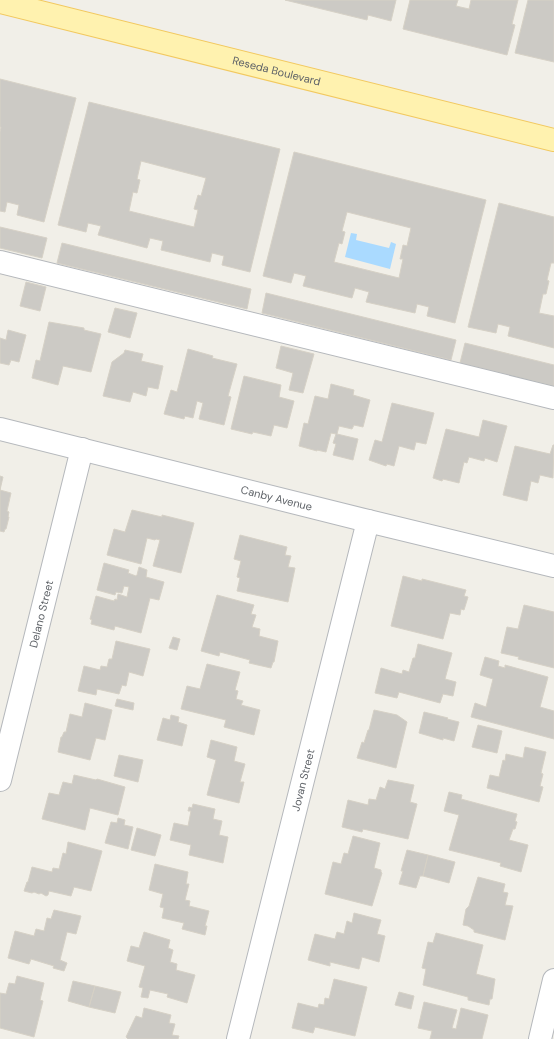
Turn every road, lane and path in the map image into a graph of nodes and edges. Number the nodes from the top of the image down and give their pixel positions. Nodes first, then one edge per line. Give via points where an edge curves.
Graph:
1 (0, 2) edge
2 (554, 140) edge
3 (0, 262) edge
4 (554, 398) edge
5 (0, 429) edge
6 (82, 449) junction
7 (368, 521) junction
8 (554, 566) edge
9 (0, 780) edge
10 (554, 980) edge
11 (238, 1039) edge
12 (540, 1039) edge

1 - 2 main road, Reseda Boulevard
3 - 4 street
5 - 6 street, Canby Avenue
6 - 7 street, Canby Avenue
6 - 9 street, Delano Street
7 - 8 street, Canby Avenue
7 - 11 street, Jovan Street
10 - 12 street

